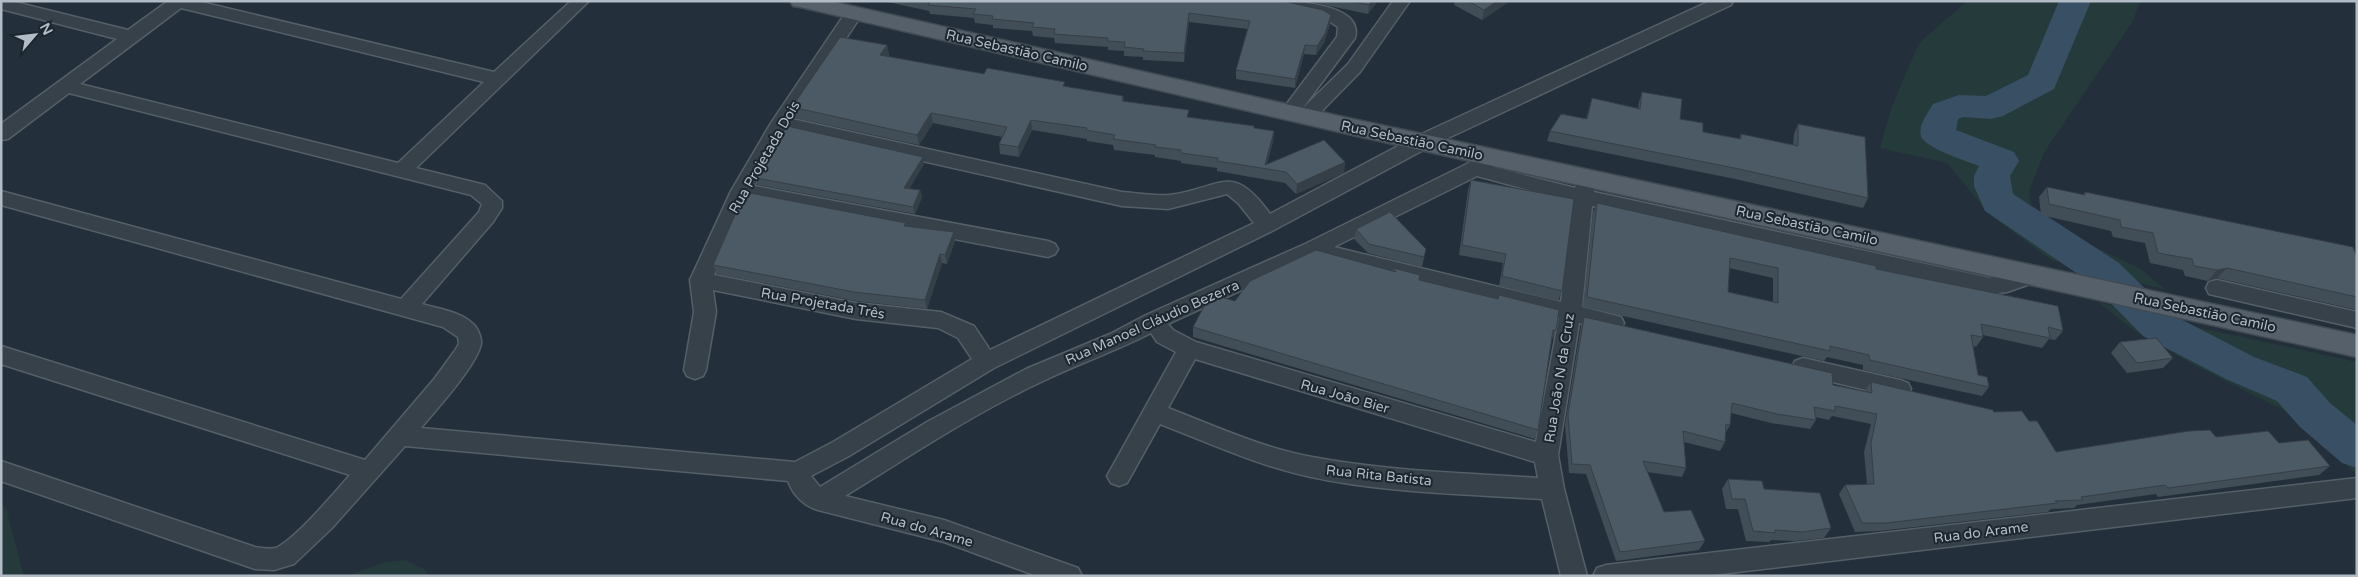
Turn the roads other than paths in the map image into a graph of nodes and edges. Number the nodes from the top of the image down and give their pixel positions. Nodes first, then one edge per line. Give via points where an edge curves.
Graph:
1 (581, 1) edge
2 (800, 1) edge
3 (1273, 1) edge
4 (1402, 1) edge
5 (1726, 1) edge
6 (179, 2) edge
7 (1, 4) edge
8 (854, 13) junction
9 (132, 37) junction
10 (497, 80) junction
11 (66, 86) junction
12 (1298, 115) junction
13 (780, 123) junction
14 (5, 128) edge
15 (1422, 142) junction
16 (1484, 163) junction
17 (402, 170) junction
18 (1584, 188) junction
19 (741, 190) junction
20 (1, 198) edge
21 (1267, 225) junction
22 (1048, 249) dead end
23 (1312, 250) junction
24 (701, 280) junction
25 (2217, 288) dead end
26 (405, 309) junction
27 (1570, 314) junction
28 (2357, 320) edge
29 (1154, 321) junction
30 (1632, 328) edge
31 (2357, 346) edge
32 (1189, 350) junction
33 (1, 355) edge
34 (986, 362) junction
35 (1784, 362) edge
36 (695, 370) dead end
37 (1920, 393) edge
38 (1154, 412) junction
39 (399, 436) junction
40 (1546, 455) junction
41 (1, 471) edge
42 (369, 471) junction
43 (797, 472) junction
44 (1119, 476) dead end
45 (2357, 488) edge
46 (1552, 489) junction
47 (818, 500) junction
48 (1070, 576) edge
49 (1574, 576) edge
50 (1606, 576) edge

1 - 10 street
2 - 8 main road, Rua Sebastião Camilo
3 - 12 street via 1330,13 1346,24 1348,31
4 - 12 street via 1354,68
5 - 15 street
6 - 9 street
6 - 10 street
7 - 9 street
8 - 12 main road, Rua Sebastião Camilo
8 - 13 street, Rua Projetada Dois
9 - 11 street
10 - 17 street
11 - 14 street
11 - 17 street
12 - 15 main road, Rua Sebastião Camilo
13 - 19 street, Rua Projetada Dois
13 - 21 street via 1122,199 1168,202 1228,187 1243,194
15 - 16 main road, Rua Sebastião Camilo
15 - 21 street
16 - 18 main road, Rua Sebastião Camilo
16 - 23 street, Rua Manoel Cláudio Bezerra
17 - 26 street via 478,190 492,201 486,217
18 - 27 street, Rua João N da Cruz
18 - 31 main road, Rua Sebastião Camilo via 2024,272
19 - 22 street
19 - 24 street, Rua Projetada Dois
20 - 26 street
21 - 34 street
23 - 27 street
23 - 29 street, Rua Manoel Cláudio Bezerra
24 - 34 street, Rua Projetada Três via 856,311 941,320 966,332
24 - 36 street via 705,312
25 - 28 street, Rua Sebastião Camilo
26 - 39 street via 462,326 469,334 470,344 457,369
27 - 30 street
27 - 40 street, Rua João N da Cruz
29 - 32 street, Rua João Bier via 1165,336
29 - 47 street, Rua Manoel Cláudio Bezerra via 1118,340 1034,375 935,429
32 - 38 street
32 - 40 street, Rua João Bier
33 - 42 street
34 - 43 street
35 - 37 street
38 - 44 street
38 - 46 street, Rua Rita Batista via 1252,450 1319,468 1382,478
39 - 42 street
39 - 43 street
40 - 46 street, Rua João N da Cruz
41 - 42 street via 255,558 270,560 285,556 308,538
43 - 47 street via 802,486
45 - 50 street, Rua do Arame
46 - 49 street, Rua João N da Cruz
47 - 48 street, Rua do Arame via 944,531

